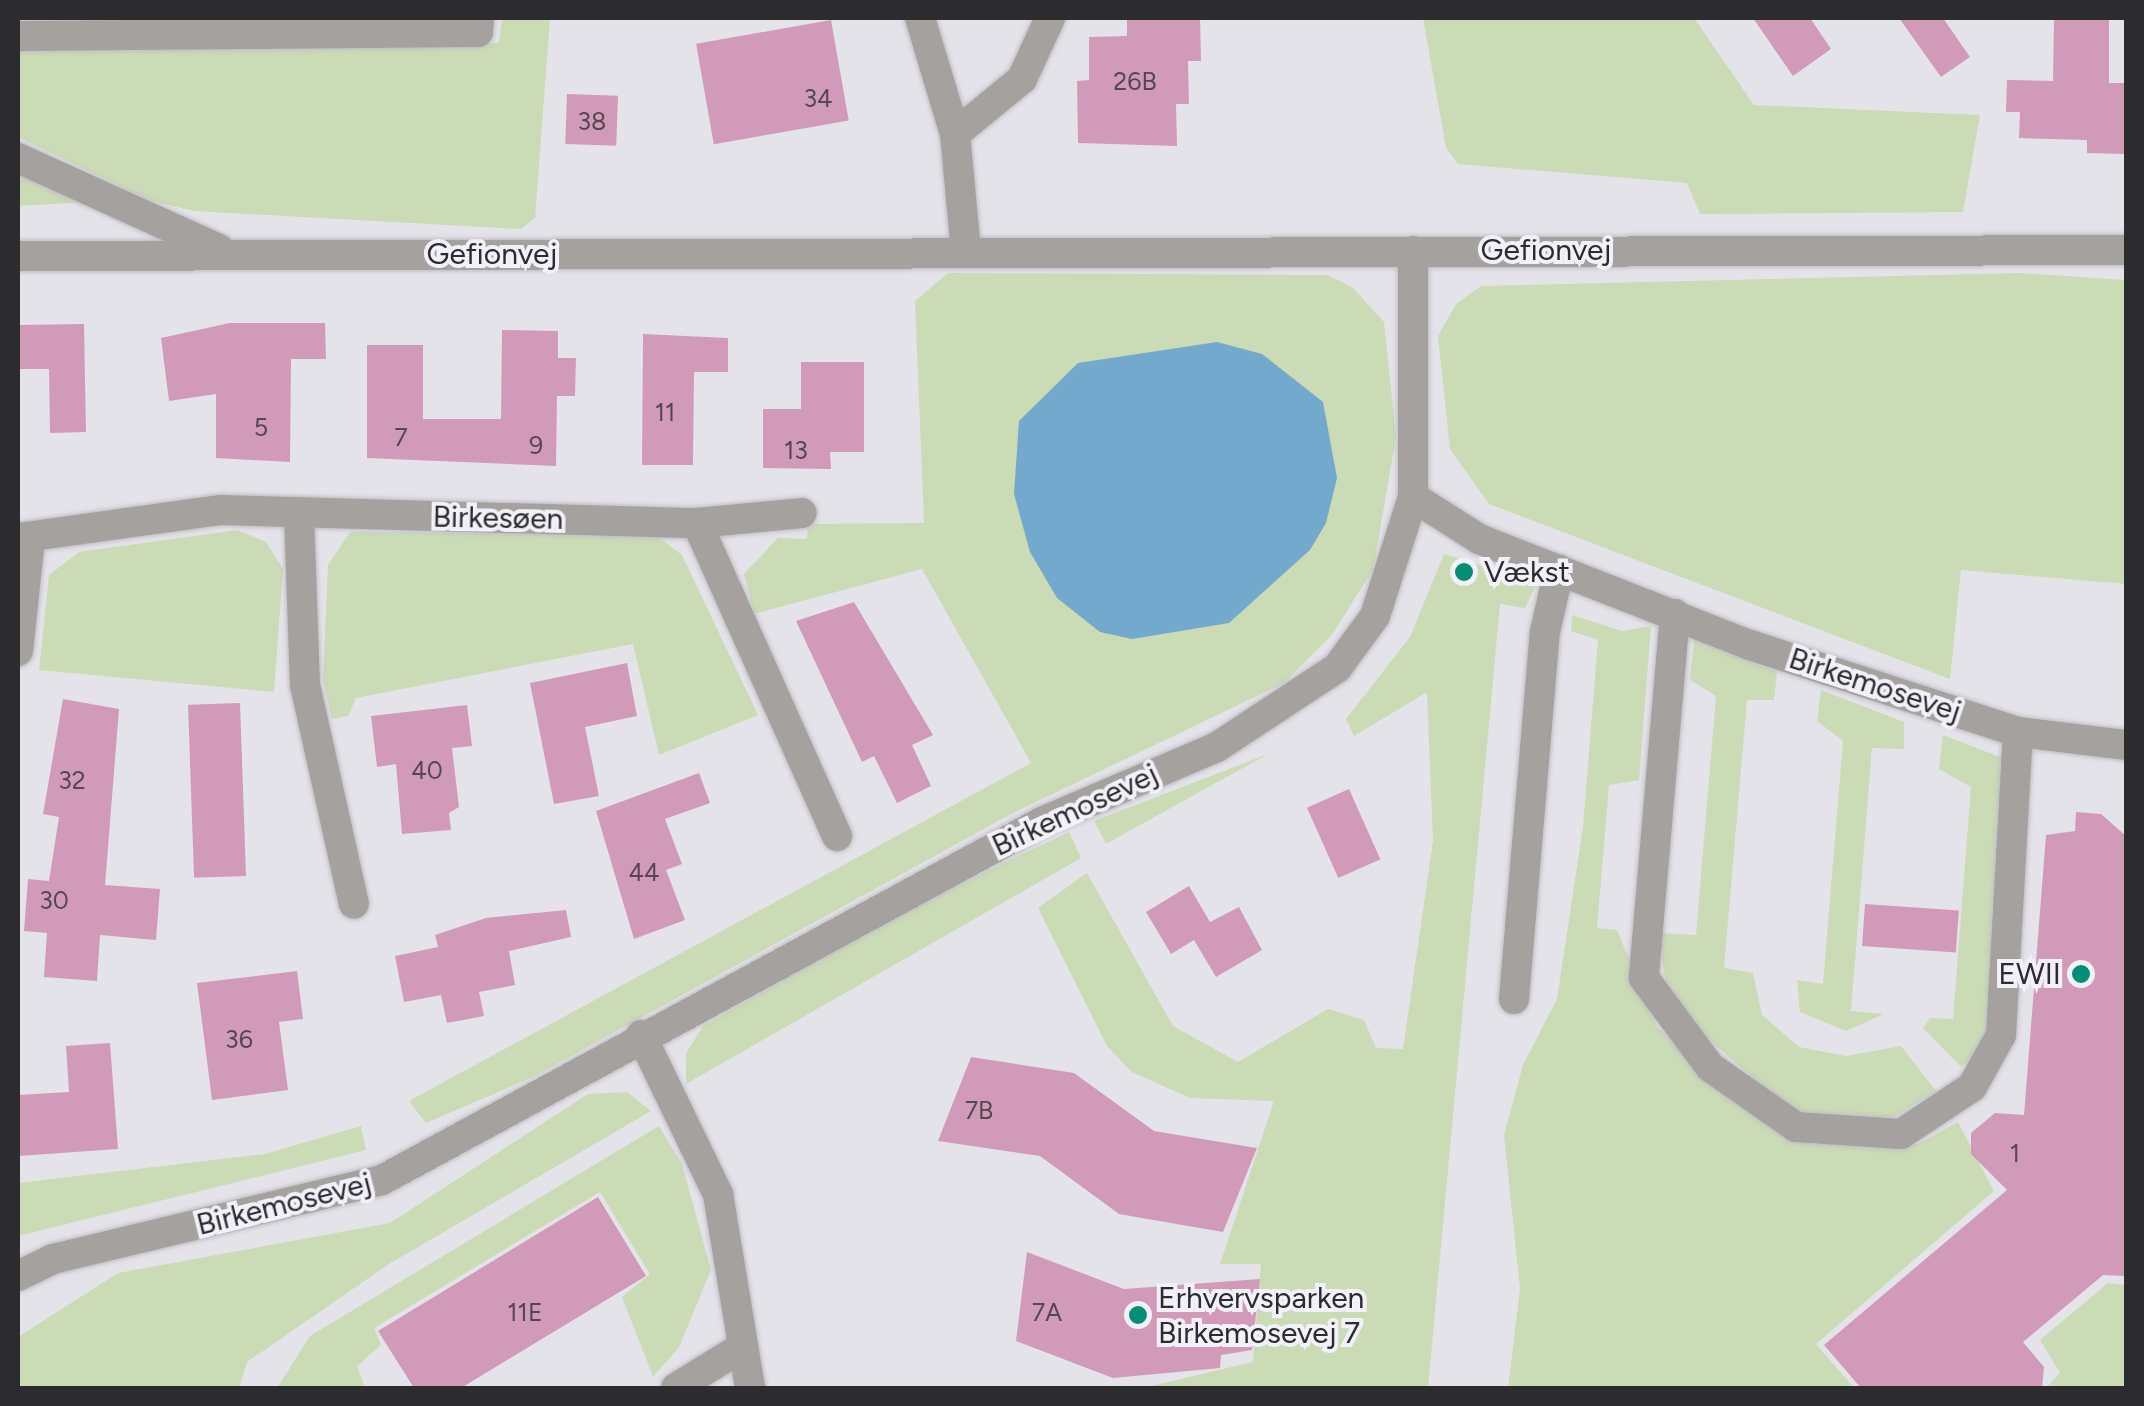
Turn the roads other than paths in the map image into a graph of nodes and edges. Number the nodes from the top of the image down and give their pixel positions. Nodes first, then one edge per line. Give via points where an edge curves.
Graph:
1 (479, 18) edge
2 (920, 18) edge
3 (1050, 18) edge
4 (87, 26) edge
5 (18, 36) edge
6 (955, 134) junction
7 (18, 158) edge
8 (2126, 250) edge
9 (1413, 251) junction
10 (966, 252) junction
11 (230, 254) junction
12 (18, 256) edge
13 (1414, 497) junction
14 (802, 513) dead end
15 (299, 514) junction
16 (697, 523) junction
17 (24, 538) edge
18 (1559, 570) junction
19 (1675, 614) junction
20 (18, 651) edge
21 (2018, 732) junction
22 (2126, 746) edge
23 (837, 836) dead end
24 (354, 904) dead end
25 (1514, 999) dead end
26 (641, 1035) junction
27 (18, 1276) edge
28 (742, 1347) junction
29 (676, 1388) edge
30 (750, 1388) edge

1 - 4 street via 478,32
2 - 6 street
3 - 6 street via 1022,79
4 - 5 street
6 - 10 street
7 - 11 street
8 - 9 street, Gefionvej
9 - 10 street, Gefionvej
9 - 13 street, Birkemosevej
10 - 11 street, Gefionvej
11 - 12 street, Gefionvej
13 - 18 street, Birkemosevej via 1478,538
13 - 26 street, Birkemosevej via 1375,616 1337,668 1275,712 1042,822
14 - 16 street, Birkesøen
15 - 16 street, Birkesøen
15 - 17 street, Birkesøen via 221,510
15 - 24 street via 305,685
16 - 23 street
17 - 20 street, Birkesøen
18 - 19 street, Birkemosevej
18 - 25 street via 1545,632
19 - 21 street, Birkemosevej
19 - 21 street via 1644,978 1710,1067 1796,1126 1901,1134 1972,1087 2001,1035
21 - 22 street, Birkemosevej
26 - 27 street, Birkemosevej via 360,1190 53,1259
26 - 28 street via 708,1162
28 - 29 street
28 - 30 street

